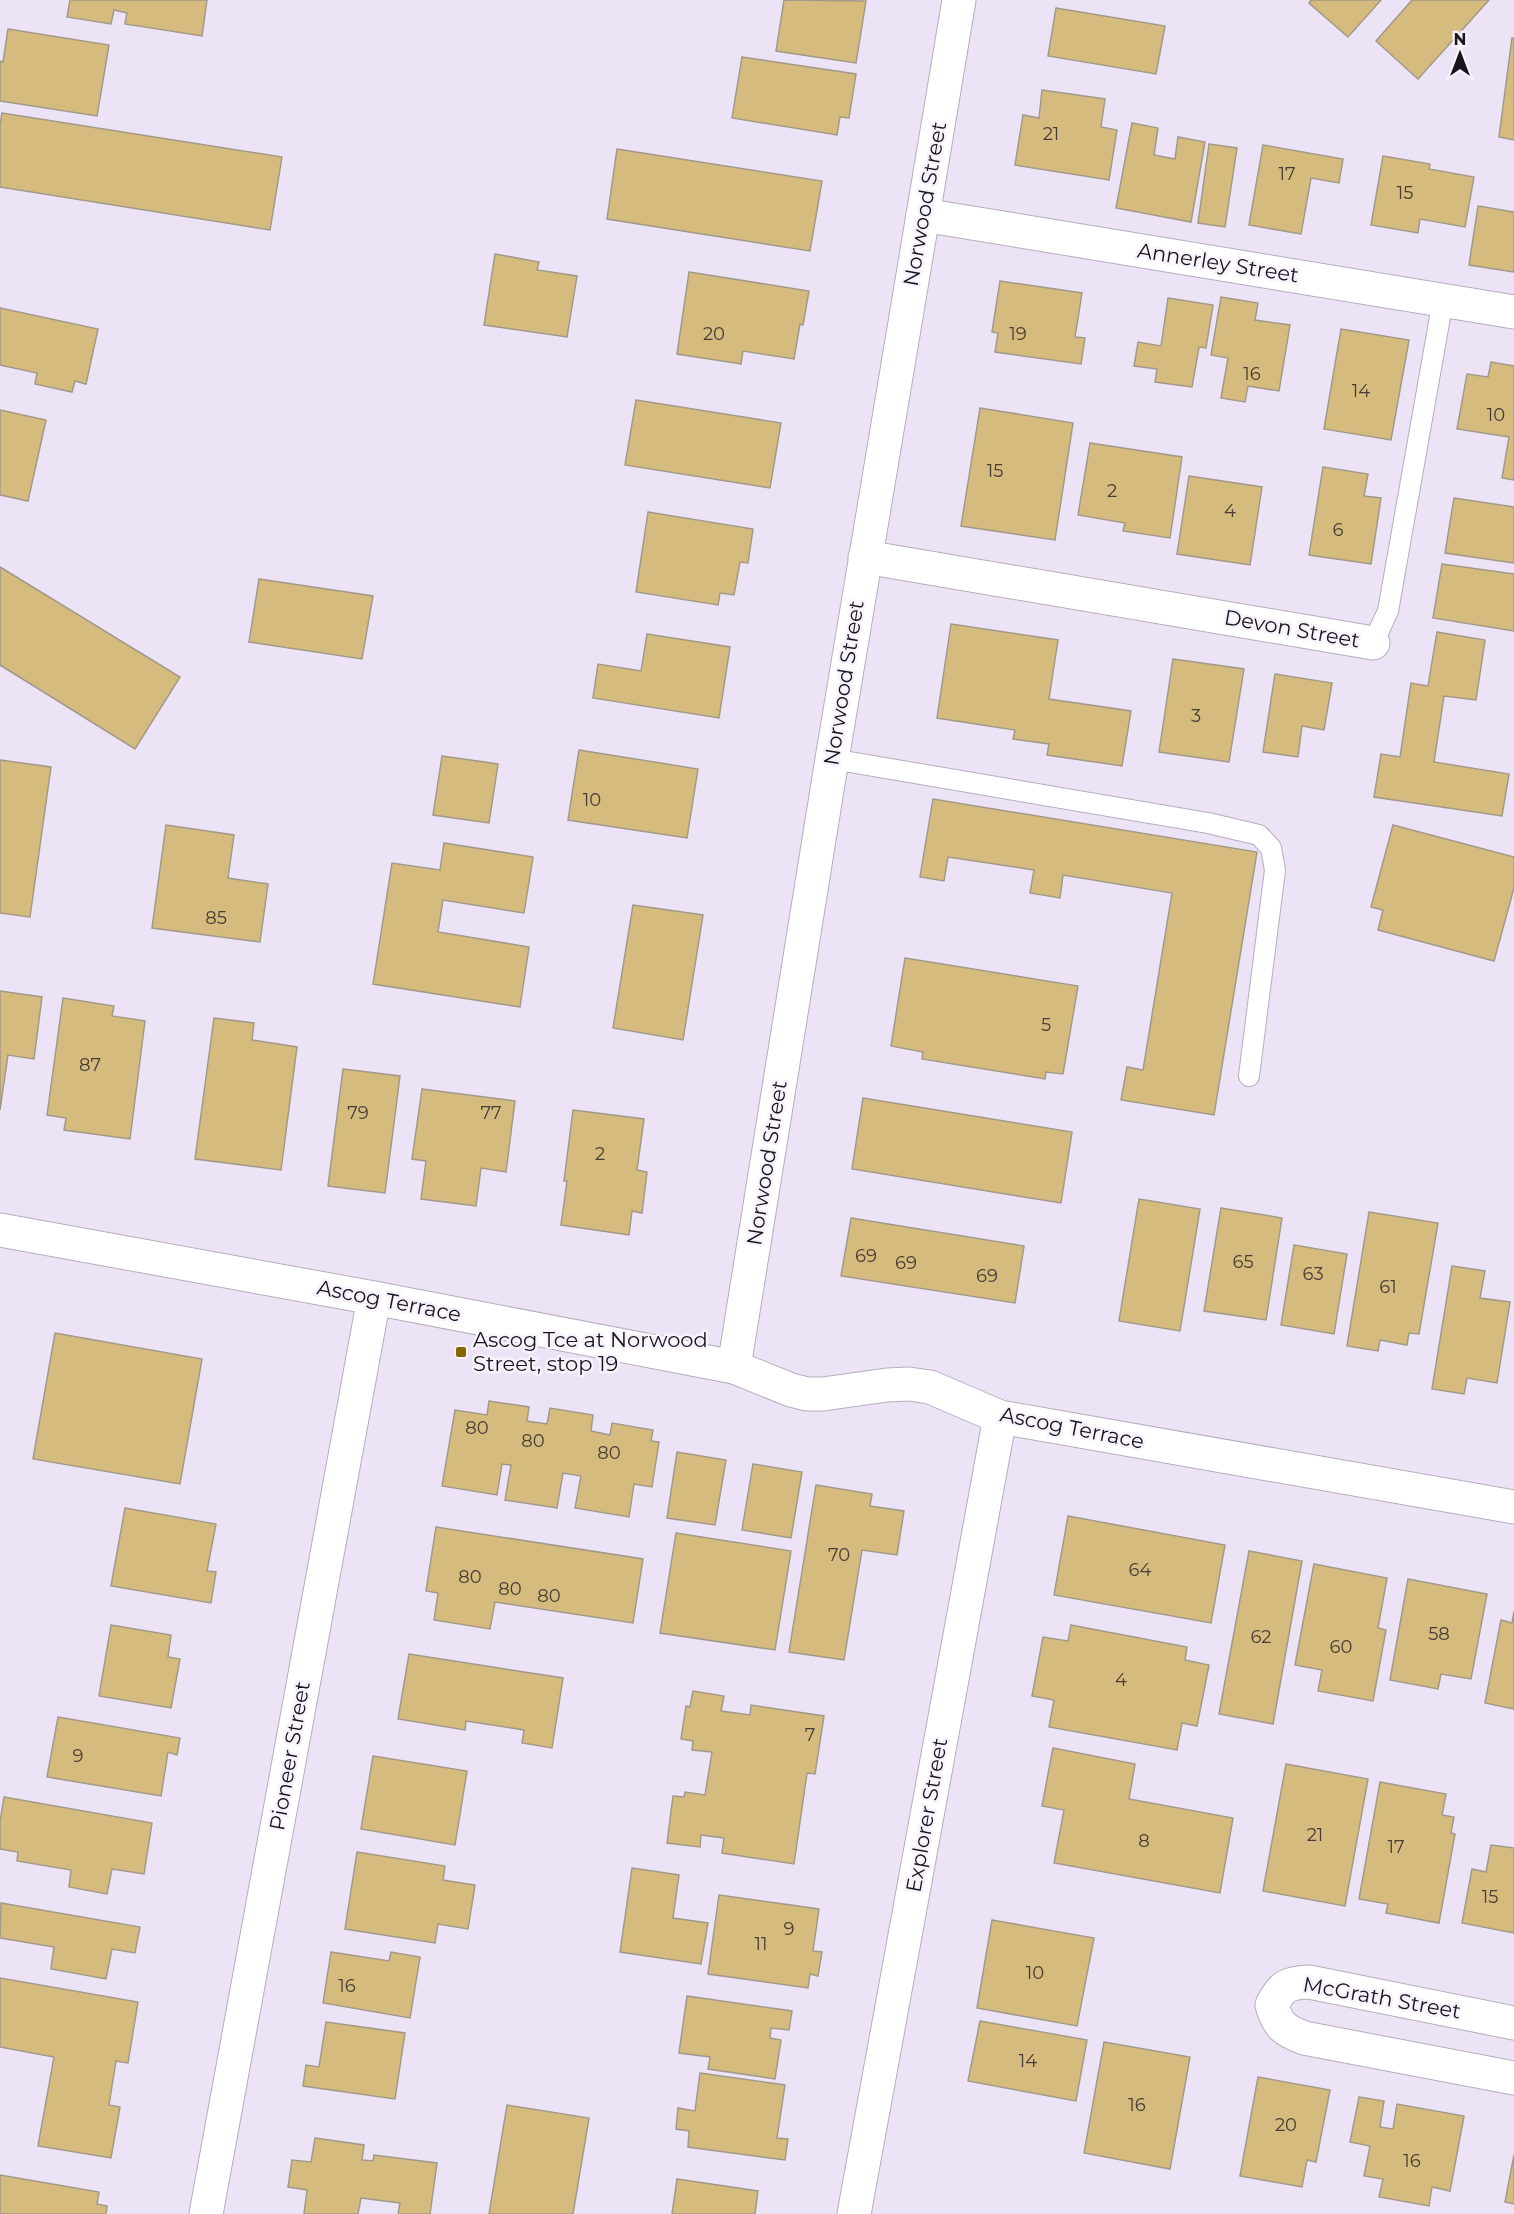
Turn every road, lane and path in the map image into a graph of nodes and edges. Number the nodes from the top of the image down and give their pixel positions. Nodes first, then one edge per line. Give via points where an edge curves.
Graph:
1 (959, 0) edge
2 (923, 215) junction
3 (1443, 300) junction
4 (1514, 312) edge
5 (865, 557) junction
6 (1373, 643) joint
7 (832, 759) junction
8 (1249, 1076) dead end
9 (0, 1230) edge
10 (374, 1298) junction
11 (734, 1367) junction
12 (1000, 1417) junction
13 (1514, 1508) edge
14 (1514, 2023) edge
15 (1514, 2078) edge
16 (206, 2214) edge
17 (854, 2214) edge

1 - 2 street, Norwood Street
2 - 3 street, Annerley Street
2 - 5 street, Norwood Street
3 - 4 street, Annerley Street
3 - 6 lane, Devon Street via 1388,611
5 - 6 street, Devon Street
5 - 7 street, Norwood Street
7 - 8 lane via 1259,835 1271,848 1275,870
7 - 11 street, Norwood Street
9 - 10 street, Ascog Terrace
10 - 11 street, Ascog Terrace
10 - 16 street, Pioneer Street
11 - 12 street, Ascog Terrace via 807,1394 887,1385 930,1387
12 - 13 street, Ascog Terrace
12 - 17 street, Explorer Street
14 - 15 street, McGrath Street via 1309,1982 1293,1983 1279,1991 1272,2005 1276,2020 1287,2032 1304,2038

